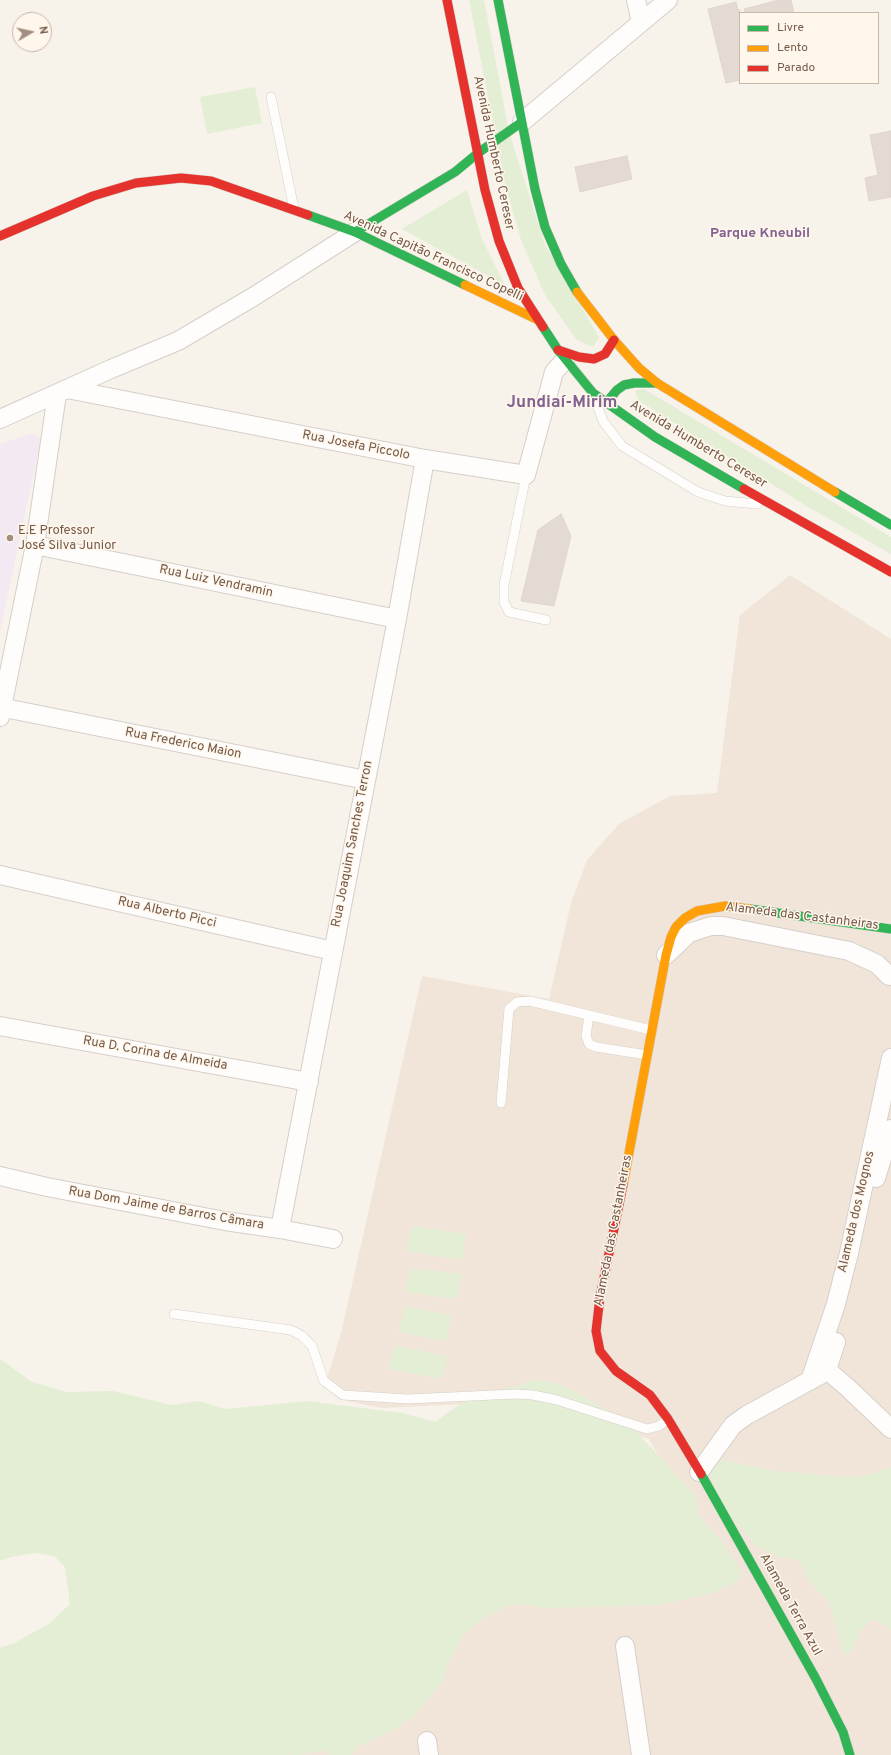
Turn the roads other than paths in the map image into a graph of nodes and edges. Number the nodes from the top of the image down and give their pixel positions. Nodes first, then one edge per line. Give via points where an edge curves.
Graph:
1 (447, 0) edge
2 (498, 0) edge
3 (636, 0) edge
4 (668, 0) edge
5 (641, 22) junction
6 (270, 97) dead end
7 (522, 122) junction
8 (478, 152) junction
9 (295, 211) junction
10 (355, 232) junction
11 (0, 236) edge
12 (536, 319) junction
13 (614, 340) junction
14 (562, 355) junction
15 (657, 383) junction
16 (62, 391) junction
17 (593, 393) junction
18 (606, 403) junction
19 (0, 419) edge
20 (425, 459) junction
21 (526, 475) junction
22 (772, 505) junction
23 (891, 525) edge
24 (35, 545) junction
25 (891, 572) edge
26 (397, 619) junction
27 (546, 620) dead end
28 (1, 710) edge
29 (366, 780) junction
30 (0, 875) edge
31 (891, 928) edge
32 (333, 951) junction
33 (666, 955) junction
34 (890, 975) edge
35 (589, 1015) junction
36 (0, 1026) edge
37 (651, 1030) junction
38 (647, 1055) junction
39 (891, 1058) edge
40 (309, 1082) junction
41 (501, 1103) dead end
42 (891, 1128) edge
43 (0, 1176) edge
44 (280, 1229) junction
45 (334, 1239) dead end
46 (174, 1314) dead end
47 (822, 1367) junction
48 (668, 1419) junction
49 (891, 1429) edge
50 (699, 1472) junction
51 (625, 1646) dead end
52 (641, 1755) edge
53 (850, 1755) edge

1 - 8 main road, Avenida Humberto Cereser
2 - 7 main road
3 - 5 street
4 - 5 street
5 - 7 street
6 - 9 lane
7 - 8 main road
7 - 13 main road via 535,190 545,226 561,264 575,289
8 - 10 main road via 455,172
8 - 12 main road, Avenida Humberto Cereser via 499,241 518,288
9 - 10 main road, Avenida Capitão Francisco Copelli
9 - 11 main road, Avenida Capitão Francisco Copelli via 212,181 181,178 136,183 93,196
10 - 12 main road, Avenida Capitão Francisco Copelli
10 - 16 street via 253,298 178,341
12 - 14 main road, Avenida Humberto Cereser
13 - 14 main road via 601,357 594,359
13 - 15 main road via 639,368
14 - 17 main road, Avenida Humberto Cereser
14 - 21 street via 554,372
15 - 18 main road via 624,385
15 - 23 main road
16 - 19 street
16 - 20 street, Rua Josefa Piccolo
16 - 24 street
17 - 18 main road, Avenida Humberto Cereser
17 - 22 lane via 603,421 622,446 698,492 725,501
18 - 22 main road, Avenida Humberto Cereser via 655,437
20 - 21 street, Rua Josefa Piccolo
20 - 26 street, Rua Joaquim Sanches Terron
21 - 27 lane via 504,585 504,602 509,612
22 - 25 main road, Avenida Humberto Cereser
24 - 26 street, Rua Luiz Vendramin
24 - 28 street
26 - 29 street, Rua Joaquim Sanches Terron
28 - 29 street, Rua Frederico Maion
29 - 32 street, Rua Joaquim Sanches Terron
30 - 32 street, Rua Alberto Picci
31 - 33 main road, Alameda das Castanheiras via 810,919 746,908 714,907 685,918 676,927
32 - 40 street, Rua Joaquim Sanches Terron
33 - 34 street, Alameda das Castanheiras via 689,934 711,926 723,926 849,951 877,964
33 - 37 main road, Alameda das Castanheiras
35 - 37 lane
35 - 38 lane via 586,1036 589,1044
35 - 41 lane via 530,1001 517,1002 509,1009
36 - 40 street, Rua D. Corina de Almeida
37 - 38 main road, Alameda das Castanheiras
38 - 48 main road, Alameda das Castanheiras via 600,1297 596,1331 600,1351 606,1360 616,1371 650,1394
39 - 47 street, Alameda dos Mognos
40 - 44 street, Rua Joaquim Sanches Terron
42 - 47 street, Alameda dos Mognos via 878,1169 848,1300
43 - 44 street, Rua Dom Jaime de Barros Câmara via 47,1188
44 - 45 street, Rua Dom Jaime de Barros Câmara
46 - 48 lane via 290,1330 302,1336 312,1346 324,1381 343,1395 408,1399 533,1395 557,1400 647,1429 659,1426
47 - 49 street
47 - 50 street via 810,1381 733,1425
48 - 50 main road, Alameda das Castanheiras
50 - 53 main road, Alameda Terra Azul via 816,1679 843,1732
51 - 52 street

